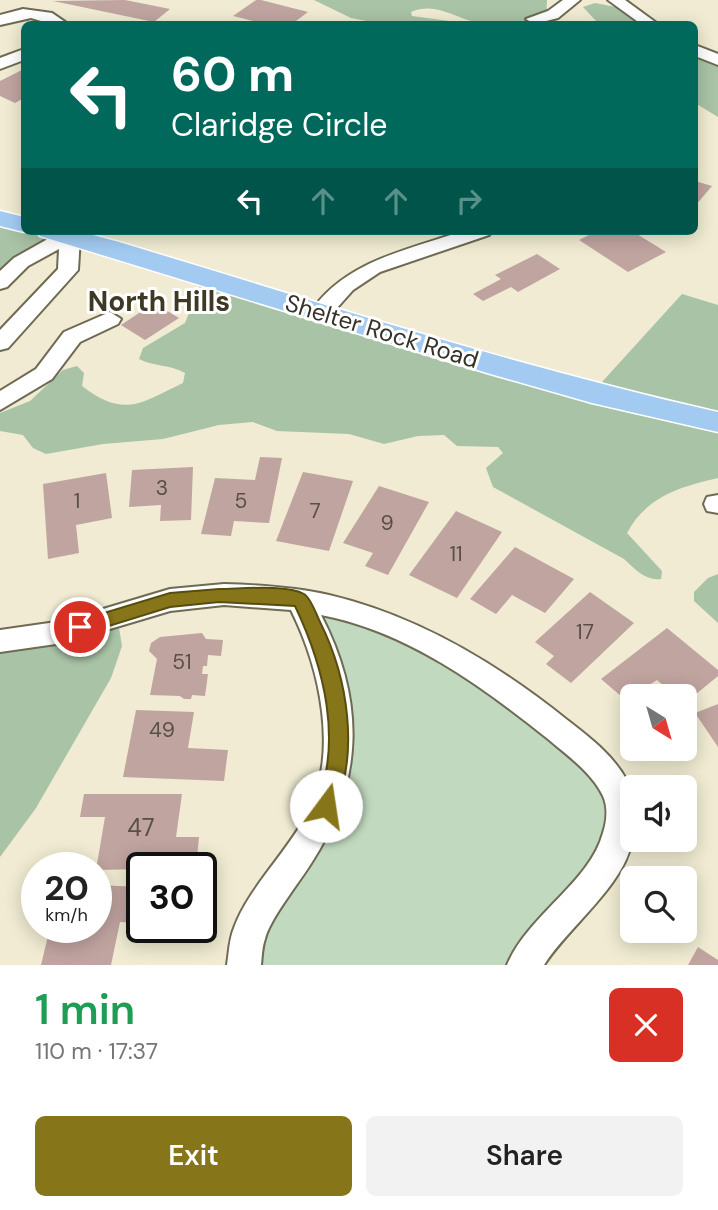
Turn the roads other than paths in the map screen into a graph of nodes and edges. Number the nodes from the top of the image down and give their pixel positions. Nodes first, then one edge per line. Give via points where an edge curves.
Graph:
1 (573, 0) edge
2 (615, 0) edge
3 (534, 19) dead end
4 (0, 20) edge
5 (56, 21) edge
6 (646, 21) edge
7 (698, 51) edge
8 (21, 55) edge
9 (718, 60) edge
10 (0, 64) edge
11 (0, 218) edge
12 (21, 224) edge
13 (62, 235) edge
14 (65, 235) edge
15 (71, 235) edge
16 (470, 235) edge
17 (0, 283) edge
18 (321, 313) junction
19 (110, 318) dead end
20 (2, 337) edge
21 (0, 402) edge
22 (718, 422) edge
23 (300, 600) junction
24 (0, 640) edge
25 (244, 965) edge
26 (524, 965) edge

1 - 3 street via 553,15
2 - 6 street
4 - 5 street via 32,13
7 - 9 street
8 - 10 street
11 - 12 main road
13 - 17 street via 21,262
14 - 20 street via 68,270
15 - 18 main road, Shelter Rock Road
16 - 18 street via 373,268 345,286
18 - 22 main road, Shelter Rock Road via 592,393
19 - 21 street via 72,337 44,374
23 - 24 street via 219,596 170,600 61,633
23 - 25 street via 323,646 333,682 338,736 333,788 319,824 249,931
23 - 26 street via 337,605 445,649 478,668 600,766 619,792 620,831 601,875 544,935

